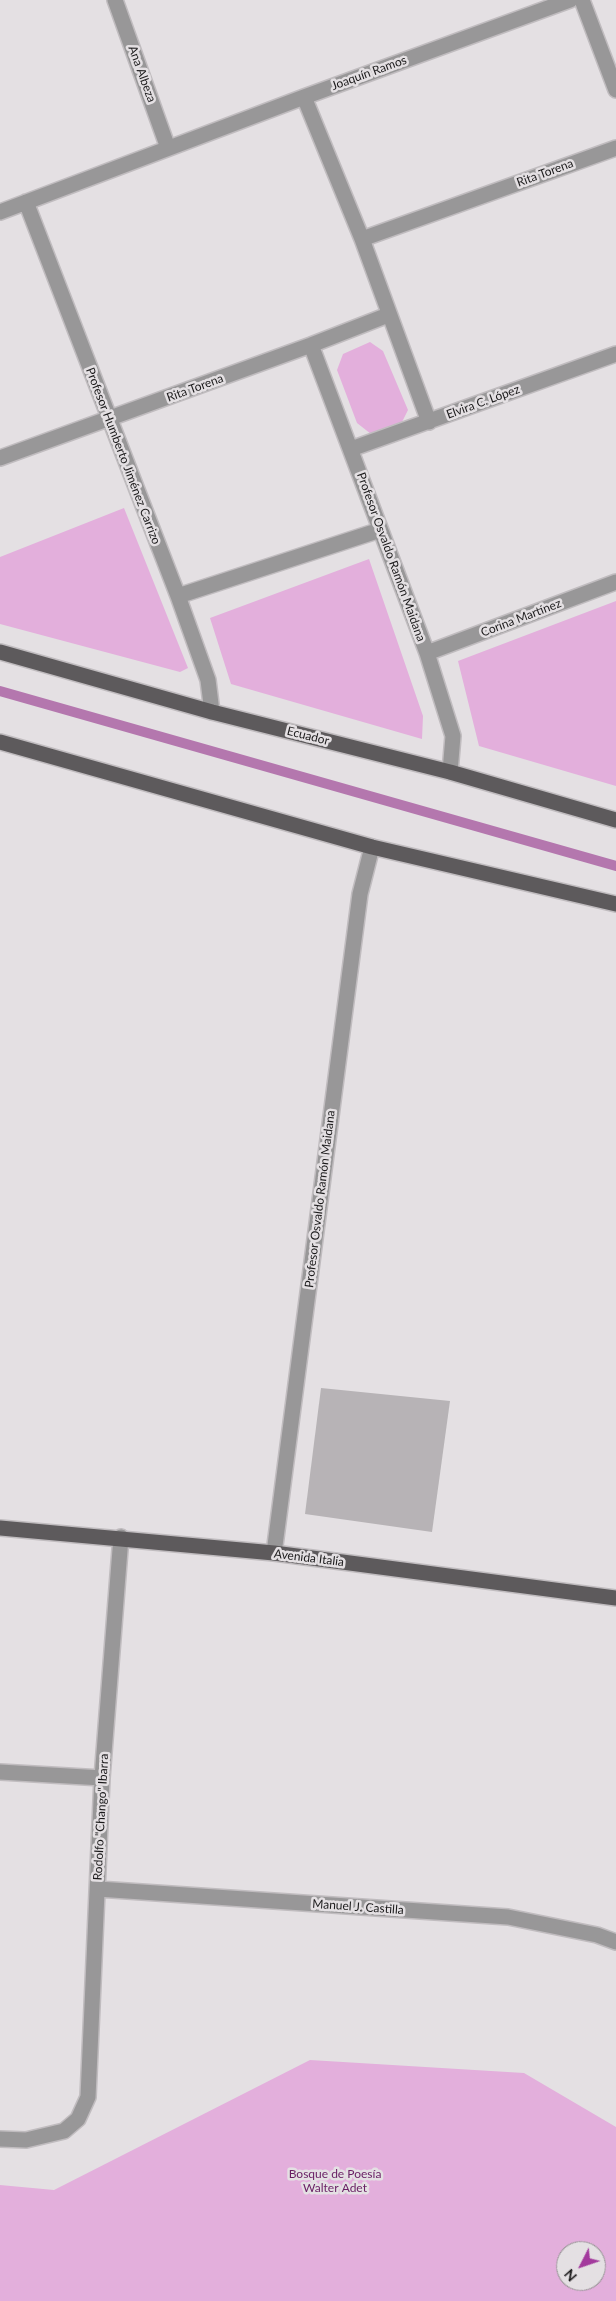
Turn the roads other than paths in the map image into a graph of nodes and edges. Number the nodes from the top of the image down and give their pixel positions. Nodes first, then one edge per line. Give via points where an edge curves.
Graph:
1 (115, 0) edge
2 (570, 0) edge
3 (582, 0) edge
4 (540, 5) edge
5 (616, 90) edge
6 (304, 97) junction
7 (168, 148) junction
8 (616, 148) edge
9 (26, 202) junction
10 (0, 212) edge
11 (362, 239) junction
12 (388, 315) junction
13 (311, 346) junction
14 (616, 354) edge
15 (108, 419) junction
16 (429, 422) junction
17 (351, 449) junction
18 (0, 458) edge
19 (380, 530) junction
20 (616, 582) edge
21 (178, 596) junction
22 (0, 652) edge
23 (427, 653) junction
24 (212, 712) junction
25 (0, 742) edge
26 (450, 772) junction
27 (616, 820) edge
28 (372, 846) junction
29 (616, 904) edge
30 (0, 1528) edge
31 (121, 1537) junction
32 (274, 1553) junction
33 (616, 1598) edge
34 (0, 1772) edge
35 (102, 1778) junction
36 (98, 1889) junction
37 (616, 1942) edge
38 (0, 2138) edge

1 - 7 street, Ana Albeza
2 - 4 street, Joaquín Ramos
3 - 5 street
4 - 6 street, Joaquín Ramos
6 - 7 street, Joaquín Ramos
6 - 11 street
7 - 9 street, Joaquín Ramos
8 - 11 street, Rita Torena
9 - 10 street, Joaquín Ramos
9 - 15 street, Profesor Humberto Jiménez Carrizo
11 - 12 street
12 - 13 street, Rita Torena
12 - 16 street
13 - 15 street, Rita Torena
13 - 17 street, Profesor Osvaldo Ramón Maidana
14 - 16 street, Elvira C. López
15 - 18 street, Rita Torena
15 - 21 street, Profesor Humberto Jiménez Carrizo
16 - 17 street, Elvira C. López
17 - 19 street, Profesor Osvaldo Ramón Maidana
19 - 21 street
19 - 23 street, Profesor Osvaldo Ramón Maidana
20 - 23 street, Corina Martínez
21 - 24 street, Profesor Humberto Jiménez Carrizo via 208,680
22 - 24 main road, Ecuador
23 - 26 street, Profesor Osvaldo Ramón Maidana via 453,736
24 - 26 main road, Ecuador
25 - 28 main road
26 - 27 main road, Ecuador
28 - 29 main road
28 - 32 street, Profesor Osvaldo Ramón Maidana via 359,904
30 - 31 main road, Avenida Italia
31 - 32 main road, Avenida Italia
31 - 35 street, Rodolfo "Chango" Ibarra
32 - 33 main road, Avenida Italia
34 - 35 street
35 - 36 street, Rodolfo "Chango" Ibarra
36 - 37 street, Manuel J. Castilla via 508,1917 597,1935
36 - 38 street, Rodolfo "Chango" Ibarra via 88,2097 78,2119 64,2131 26,2140

